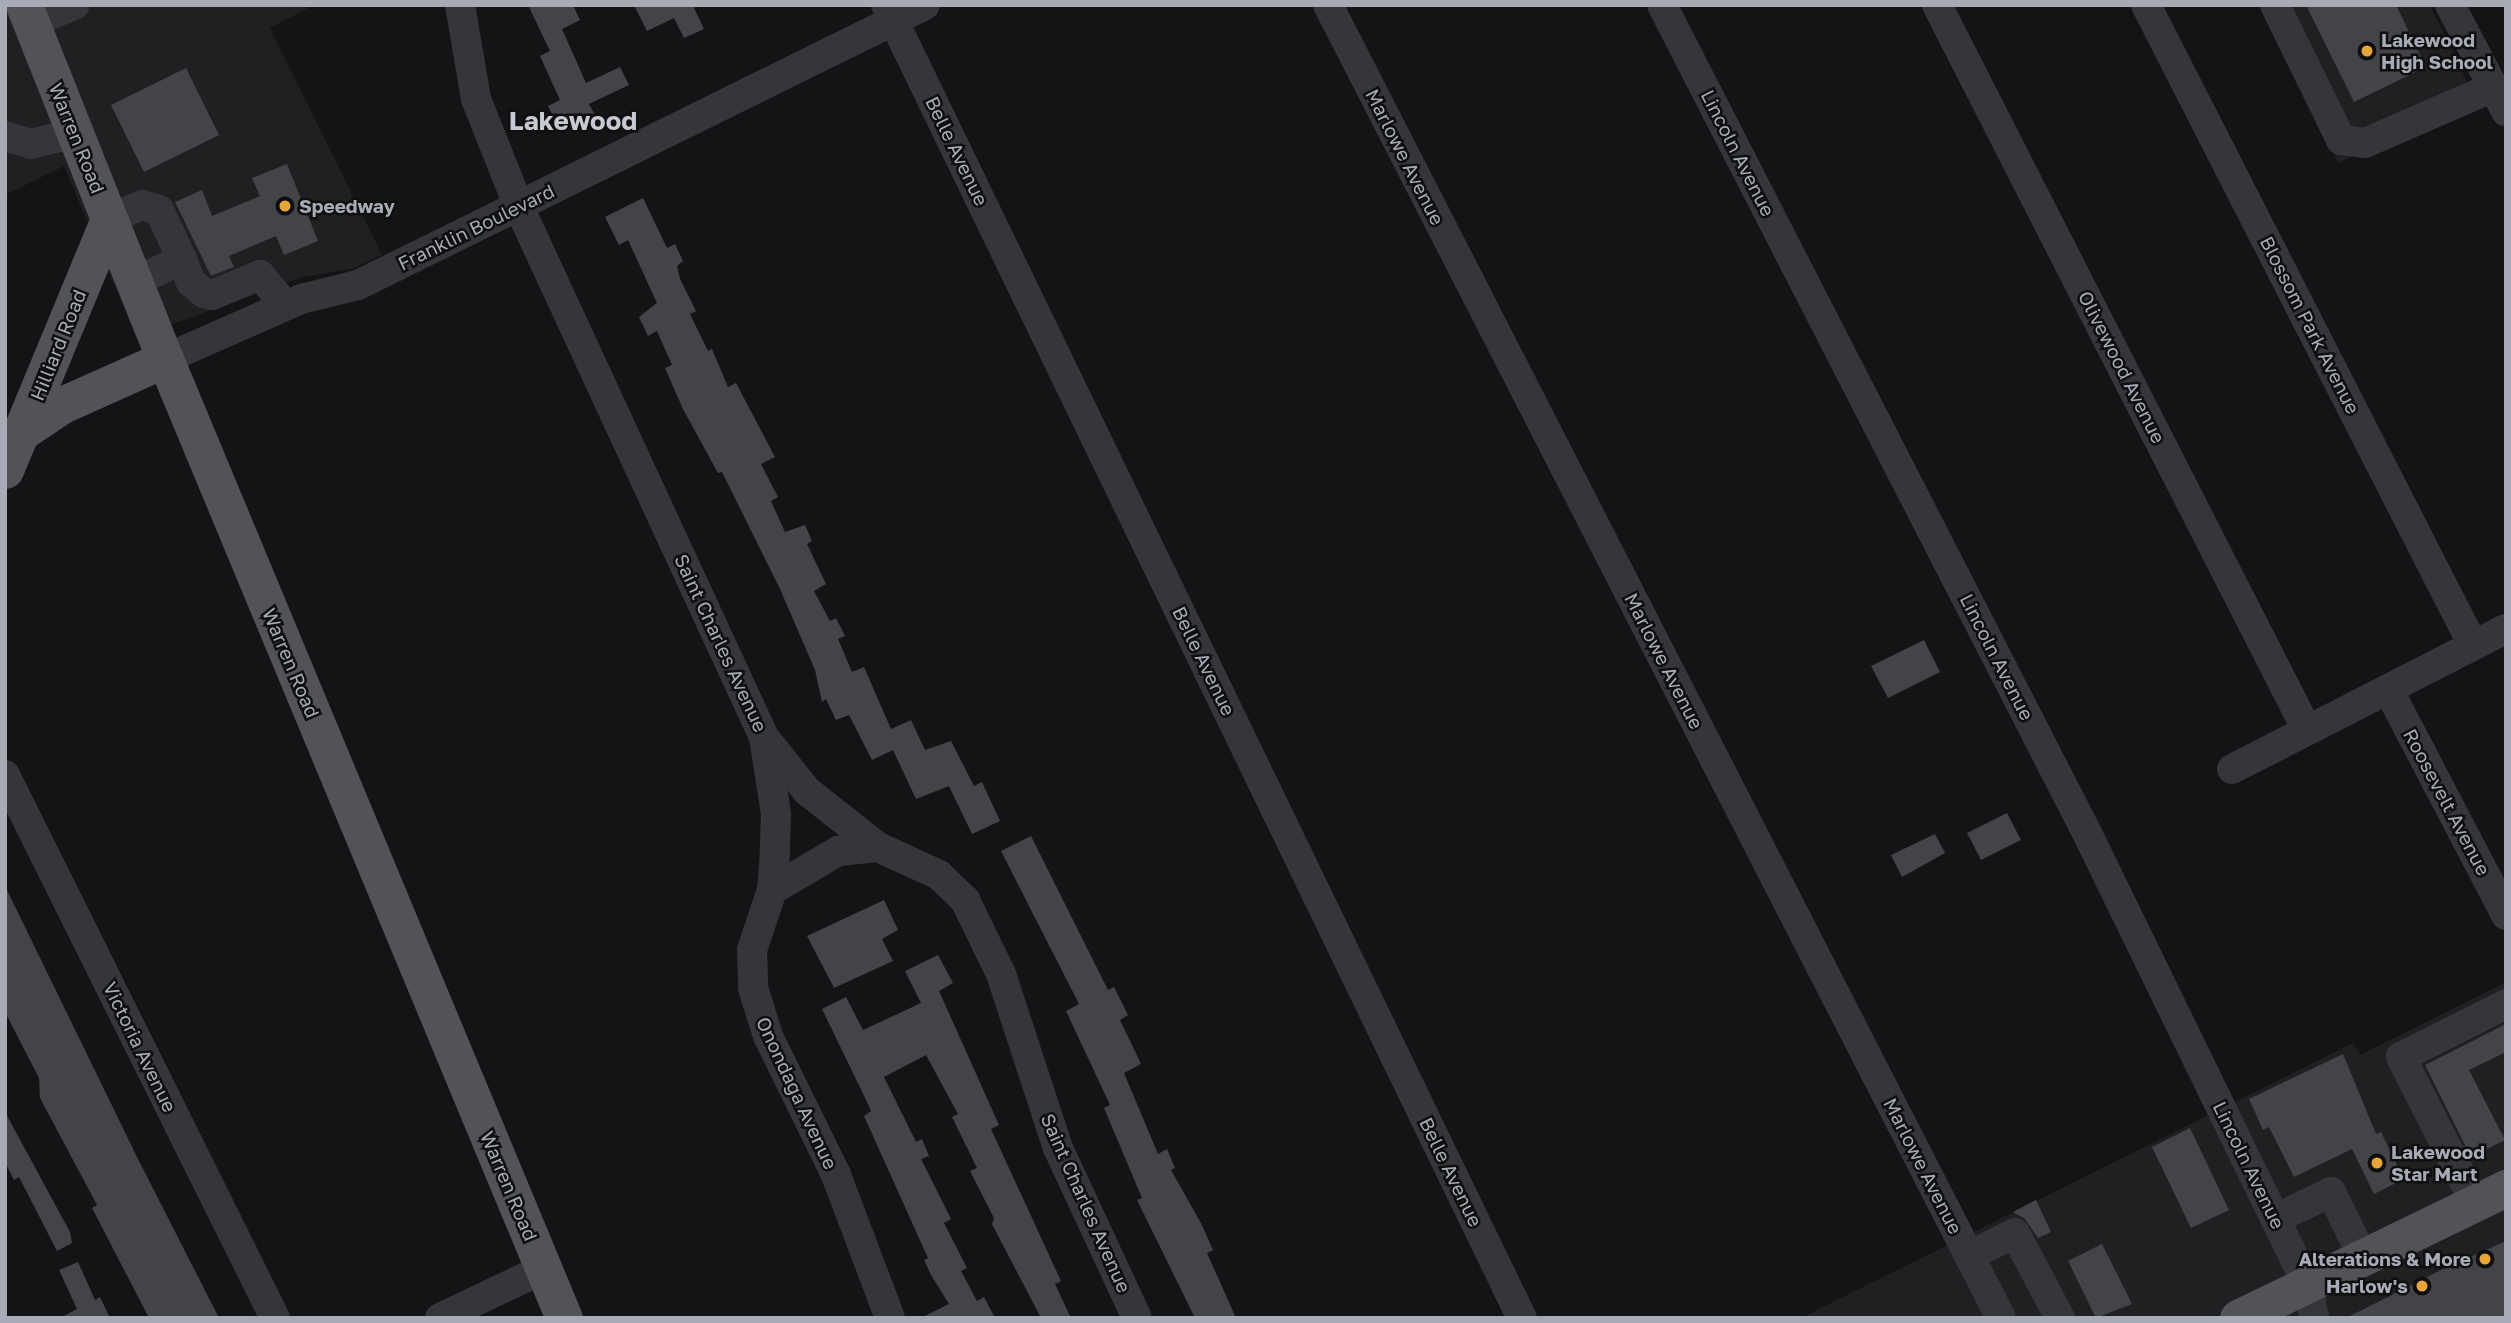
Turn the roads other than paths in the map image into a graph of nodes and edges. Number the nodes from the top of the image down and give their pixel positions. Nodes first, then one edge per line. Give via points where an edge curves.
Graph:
1 (74, 5) edge
2 (460, 5) edge
3 (925, 5) edge
4 (1328, 5) edge
5 (1662, 5) edge
6 (1937, 5) edge
7 (2146, 5) edge
8 (2275, 5) edge
9 (2450, 5) edge
10 (890, 13) edge
11 (22, 17) edge
12 (2500, 99) edge
13 (75, 132) junction
14 (5, 136) edge
15 (519, 207) junction
16 (109, 219) junction
17 (181, 259) junction
18 (135, 282) junction
19 (285, 305) junction
20 (164, 359) junction
21 (21, 433) junction
22 (5, 470) edge
23 (2506, 629) edge
24 (2473, 645) junction
25 (2388, 689) junction
26 (2307, 730) junction
27 (764, 737) junction
28 (2232, 769) dead end
29 (5, 775) edge
30 (878, 847) junction
31 (772, 890) junction
32 (2506, 915) edge
33 (2506, 1004) edge
34 (2490, 1196) edge
35 (2275, 1219) junction
36 (1969, 1256) junction
37 (2363, 1257) junction
38 (543, 1269) junction
39 (2310, 1301) edge
40 (275, 1318) edge
41 (440, 1318) edge
42 (564, 1318) edge
43 (890, 1318) edge
44 (1137, 1318) edge
45 (1522, 1318) edge
46 (2001, 1318) edge
47 (2060, 1318) edge
48 (2238, 1318) edge

1 - 11 street
2 - 15 street, Saint Charles Avenue via 476,99
3 - 10 street, Franklin Boulevard
4 - 36 street, Marlowe Avenue
5 - 35 street, Lincoln Avenue via 2087,833
6 - 26 street, Olivewood Avenue
7 - 24 street, Blossom Park Avenue
8 - 12 street via 2331,126 2348,142 2365,143
9 - 12 street
10 - 15 street, Franklin Boulevard
10 - 45 street, Belle Avenue
11 - 13 main road, Warren Road
13 - 14 street via 30,144
13 - 16 main road, Warren Road
15 - 19 street, Franklin Boulevard via 358,285
15 - 27 street, Saint Charles Avenue
16 - 17 street via 142,205 159,209
16 - 18 main road, Warren Road
16 - 21 main road, Hilliard Road
17 - 18 street
17 - 19 street via 191,282 204,293 212,295 260,275
18 - 20 main road, Warren Road
19 - 20 street, Franklin Boulevard
20 - 21 main road, Franklin Boulevard via 62,405
20 - 38 main road, Warren Road
21 - 22 main road, Hilliard Road
23 - 24 street
24 - 25 street
25 - 26 street
25 - 32 street, Roosevelt Avenue
26 - 28 street
27 - 30 street, Saint Charles Avenue via 807,791
27 - 31 street, Onondaga Avenue via 776,814
29 - 40 street, Victoria Avenue
30 - 31 street via 838,851
30 - 44 street, Saint Charles Avenue via 939,875 974,915 1001,974 1058,1148
31 - 43 street, Onondaga Avenue via 752,950 759,1013 836,1175
33 - 34 street via 2400,1057
34 - 37 main road
35 - 37 street via 2331,1192
35 - 39 street, Lincoln Avenue
36 - 46 street, Marlowe Avenue
36 - 47 street via 2015,1233
37 - 39 main road
38 - 41 street
38 - 42 main road, Warren Road
39 - 48 main road

